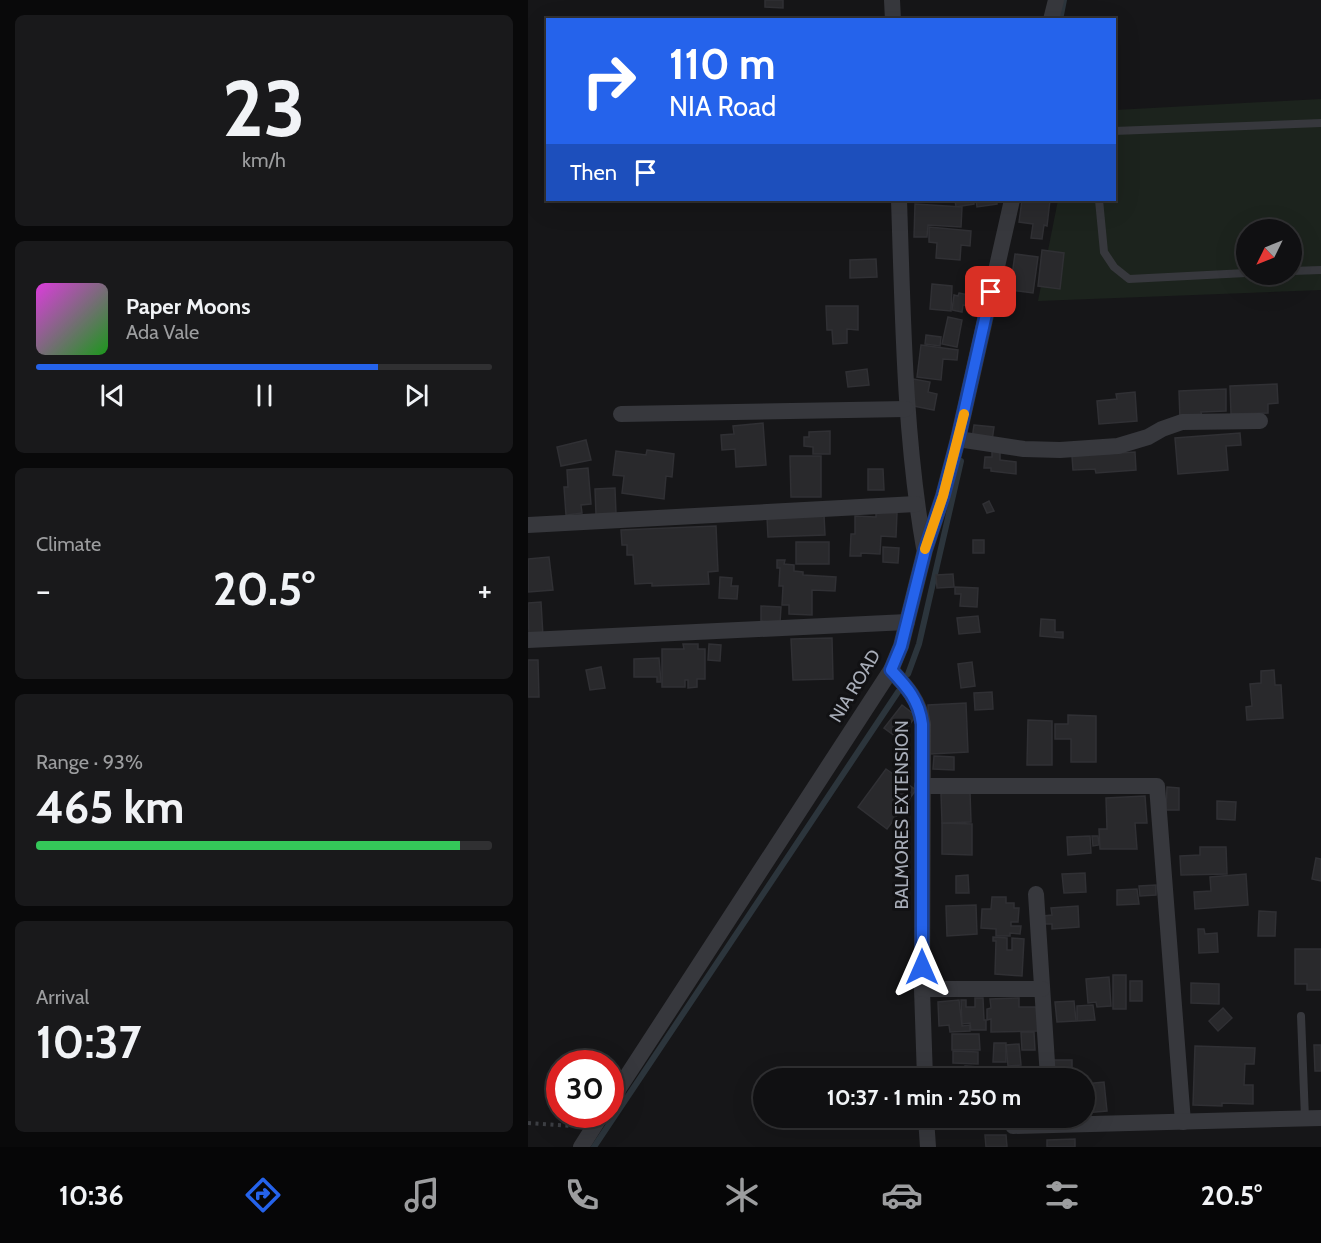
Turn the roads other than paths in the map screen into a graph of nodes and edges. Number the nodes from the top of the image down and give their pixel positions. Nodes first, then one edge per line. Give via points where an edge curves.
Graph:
1 (892, 0) edge
2 (1056, 0) edge
3 (893, 18) edge
4 (1052, 18) edge
5 (1321, 123) edge
6 (1116, 131) edge
7 (899, 201) edge
8 (1012, 201) edge
9 (1099, 201) edge
10 (1321, 270) edge
11 (1302, 271) edge
12 (1236, 274) edge
13 (906, 409) junction
14 (621, 414) dead end
15 (1260, 421) dead end
16 (958, 439) junction
17 (916, 504) junction
18 (528, 525) edge
19 (925, 550) junction
20 (907, 622) junction
21 (528, 640) edge
22 (891, 670) junction
23 (922, 786) junction
24 (1036, 894) dead end
25 (922, 989) junction
26 (1042, 989) junction
27 (1301, 1016) dead end
28 (925, 1068) edge
29 (1047, 1068) edge
30 (624, 1080) edge
31 (1313, 1118) edge
32 (1095, 1121) edge
33 (1183, 1122) junction
34 (593, 1128) edge
35 (927, 1128) edge
36 (581, 1147) edge
37 (928, 1147) edge

1 - 3 street
2 - 4 street
5 - 6 lane
7 - 13 street
8 - 16 street, NIA ROAD
9 - 12 lane via 1104,252 1129,279
10 - 11 lane
13 - 14 street
13 - 17 street
15 - 16 street via 1182,422 1118,446 1060,450
16 - 19 street, NIA ROAD
17 - 18 street
17 - 19 street
19 - 20 street, NIA ROAD
20 - 21 street
20 - 22 street, NIA ROAD
22 - 23 street, BALMORES EXTENSION via 921,710
22 - 30 street, NIA ROAD
23 - 25 street, BALMORES EXTENSION
23 - 33 street via 1157,786
24 - 26 street
25 - 26 street
25 - 28 street, BALMORES EXTENSION
26 - 29 street
27 - 31 lane
31 - 33 street
32 - 33 street
34 - 36 street
35 - 37 street

